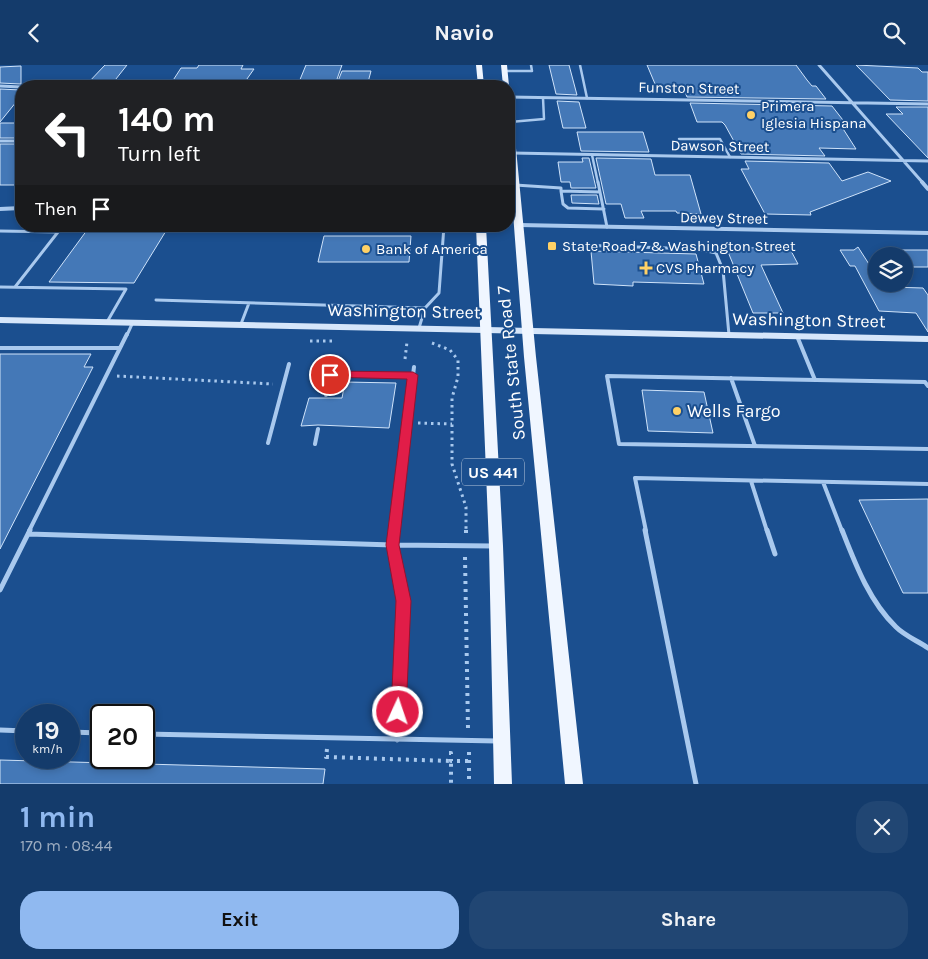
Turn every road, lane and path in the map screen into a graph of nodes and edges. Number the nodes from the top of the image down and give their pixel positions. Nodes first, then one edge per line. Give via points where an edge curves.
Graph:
1 (479, 65) edge
2 (531, 65) edge
3 (580, 65) edge
4 (819, 65) edge
5 (504, 68) edge
6 (482, 80) edge
7 (0, 87) edge
8 (15, 87) edge
9 (515, 97) edge
10 (543, 97) junction
11 (587, 98) junction
12 (852, 102) junction
13 (928, 104) edge
14 (515, 119) edge
15 (679, 139) dead end
16 (0, 141) edge
17 (15, 141) edge
18 (515, 153) edge
19 (592, 155) junction
20 (730, 157) junction
21 (903, 160) junction
22 (928, 161) edge
23 (515, 185) joint
24 (928, 189) edge
25 (561, 191) junction
26 (600, 192) junction
27 (15, 208) edge
28 (0, 209) edge
29 (604, 209) junction
30 (519, 225) junction
31 (608, 227) junction
32 (0, 231) edge
33 (15, 231) edge
34 (58, 232) edge
35 (444, 232) edge
36 (481, 232) edge
37 (928, 233) edge
38 (577, 245) dead end
39 (0, 287) edge
40 (15, 287) junction
41 (156, 300) dead end
42 (249, 303) junction
43 (425, 308) junction
44 (0, 320) edge
45 (108, 322) junction
46 (133, 322) junction
47 (241, 324) junction
48 (419, 328) junction
49 (486, 329) junction
50 (528, 330) junction
51 (729, 335) junction
52 (796, 336) junction
53 (928, 339) edge
54 (0, 348) edge
55 (119, 348) junction
56 (289, 364) dead end
57 (414, 367) dead end
58 (413, 375) junction
59 (106, 376) junction
60 (731, 379) junction
61 (816, 380) junction
62 (284, 384) junction
63 (928, 386) edge
64 (326, 395) dead end
65 (408, 423) junction
66 (452, 424) dead end
67 (318, 429) dead end
68 (268, 443) dead end
69 (315, 444) dead end
70 (755, 446) junction
71 (928, 449) edge
72 (751, 481) junction
73 (823, 482) junction
74 (928, 485) edge
75 (28, 533) junction
76 (393, 545) junction
77 (496, 546) junction
78 (775, 553) dead end
79 (0, 590) edge
80 (928, 649) edge
81 (0, 730) edge
82 (15, 731) edge
83 (155, 734) edge
84 (329, 739) junction
85 (397, 740) junction
86 (501, 741) junction
87 (451, 761) junction
88 (469, 761) dead end
89 (451, 784) edge
90 (504, 784) edge
91 (574, 784) edge
92 (696, 784) edge

1 - 6 main road
2 - 5 lane via 532,71
3 - 11 lane
4 - 12 street
7 - 8 street
9 - 10 street, Funston Street
10 - 11 street, Funston Street
10 - 14 lane via 544,119
11 - 12 street, Funston Street
12 - 13 street, Funston Street
12 - 21 street
15 - 20 lane via 720,139
16 - 17 street
18 - 19 street, Dawson Street
19 - 20 street, Dawson Street
19 - 26 lane
20 - 21 street, Dawson Street
21 - 22 street, Dawson Street
21 - 24 street
23 - 25 lane via 552,186 561,188
23 - 30 main road, South State Road 7 / US 441
25 - 26 lane
25 - 29 lane via 563,204 568,209
26 - 29 lane
27 - 28 street
29 - 31 lane
30 - 31 street, Dewey Street
30 - 50 main road, South State Road 7 / US 441
31 - 37 street, Dewey Street
32 - 33 lane
34 - 40 lane
35 - 43 lane via 440,293
36 - 49 main road, South State Road 7 / US 441
38 - 51 lane via 698,249 716,253 723,269
39 - 40 lane
40 - 45 lane via 126,289
41 - 42 lane
42 - 43 lane
42 - 47 lane
43 - 48 lane
44 - 45 street, Washington Street
45 - 46 street, Washington Street
46 - 47 street, Washington Street
46 - 55 lane
47 - 48 street, Washington Street
48 - 49 street, Washington Street
49 - 50 street, Washington Street
49 - 77 main road, South State Road 7 / US 441
50 - 51 street, Washington Street
50 - 91 main road, South State Road 7 / US 441
51 - 52 street, Washington Street
52 - 53 street, Washington Street
52 - 61 lane
54 - 55 lane
55 - 59 lane
56 - 62 lane
57 - 58 lane
58 - 64 lane via 330,375
58 - 65 lane
59 - 62 path
59 - 75 lane
60 - 61 lane
60 - 70 lane
60 - 70 lane via 608,376 619,444
61 - 63 lane via 925,382
62 - 68 lane
65 - 66 path
65 - 76 lane
67 - 69 lane
70 - 71 lane
72 - 73 lane
72 - 78 lane
72 - 92 lane via 635,478
73 - 74 lane
73 - 80 lane via 858,568 879,606 896,627
75 - 76 lane
75 - 79 lane
76 - 77 lane
76 - 85 lane via 404,601
77 - 86 main road, South State Road 7 / US 441
81 - 82 lane
83 - 84 lane
84 - 85 lane
84 - 87 path via 326,757
85 - 86 lane
86 - 90 main road, South State Road 7 / US 441
87 - 88 path
87 - 89 path

